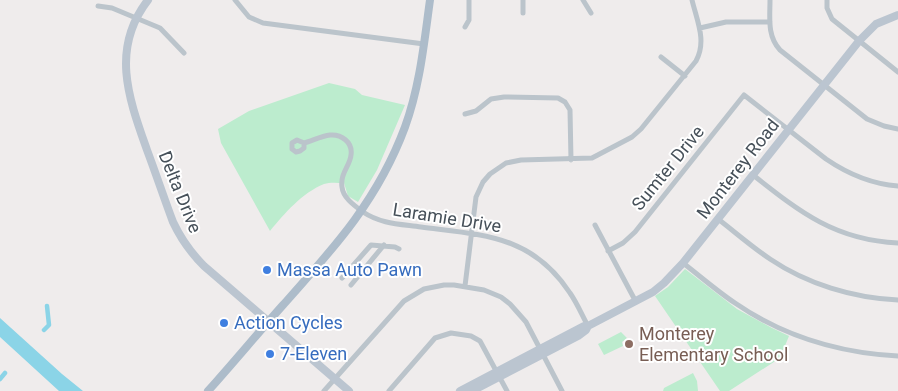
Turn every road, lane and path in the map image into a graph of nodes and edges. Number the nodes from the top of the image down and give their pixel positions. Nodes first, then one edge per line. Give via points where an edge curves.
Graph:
1 (148, 0) edge
2 (235, 0) edge
3 (430, 0) edge
4 (470, 0) edge
5 (523, 0) edge
6 (583, 0) edge
7 (692, 0) edge
8 (770, 0) edge
9 (827, 0) edge
10 (98, 6) dead end
11 (523, 13) dead end
12 (591, 13) dead end
13 (898, 15) edge
14 (137, 18) junction
15 (770, 22) junction
16 (466, 27) dead end
17 (700, 28) junction
18 (859, 41) junction
19 (424, 44) junction
20 (184, 53) dead end
21 (661, 57) dead end
22 (898, 72) edge
23 (684, 76) junction
24 (824, 85) junction
25 (465, 114) dead end
26 (898, 129) edge
27 (789, 130) junction
28 (304, 143) dead end
29 (571, 160) junction
30 (753, 175) junction
31 (898, 186) edge
32 (362, 211) junction
33 (718, 219) junction
34 (595, 225) dead end
35 (471, 233) junction
36 (898, 244) edge
37 (384, 245) junction
38 (399, 249) dead end
39 (608, 251) junction
40 (683, 263) junction
41 (342, 278) dead end
42 (351, 285) dead end
43 (465, 286) junction
44 (898, 300) edge
45 (636, 302) junction
46 (268, 322) junction
47 (588, 326) junction
48 (541, 352) junction
49 (898, 356) edge
50 (498, 374) junction
51 (335, 379) junction
52 (208, 391) edge
53 (324, 391) edge
54 (349, 391) edge
55 (389, 391) edge
56 (460, 391) edge
57 (472, 391) edge
58 (507, 391) edge
59 (562, 391) edge

1 - 14 street, Delta Drive
2 - 19 street via 249,17 263,23
3 - 19 main road
4 - 16 street via 470,20
5 - 11 street
6 - 12 street
7 - 17 street
8 - 15 street
9 - 18 street via 832,20
10 - 14 street
13 - 18 street, Monterey Road via 876,24
14 - 20 street via 160,28
14 - 46 street, Delta Drive via 127,56 127,87 173,222 195,256
15 - 17 street via 726,22
15 - 24 street via 770,34 776,45
17 - 23 street via 702,49
18 - 22 street
18 - 24 street, Monterey Road
19 - 32 main road via 405,127 386,172
21 - 23 street
23 - 29 street via 638,134 592,158
24 - 26 street via 867,119
24 - 27 street, Monterey Road
25 - 29 street via 498,97 562,99 570,110
27 - 30 street, Monterey Road
27 - 31 street via 853,175
27 - 39 street, Sumter Drive via 744,94 635,232
28 - 32 street, Laramie Drive via 330,135 342,137 350,144 351,155 343,171 341,188 347,199
29 - 35 street via 521,160 497,168 476,197
30 - 33 street, Monterey Road
30 - 36 street via 798,210 833,230
32 - 35 street, Laramie Drive via 384,222
32 - 46 main road
33 - 40 street, Monterey Road
33 - 44 street via 769,259 805,278 850,293
34 - 39 street
35 - 43 street
35 - 47 street, Laramie Drive via 513,243 543,262 571,295
37 - 38 street
37 - 41 street via 371,245
37 - 42 street
39 - 45 street
40 - 45 street, Monterey Road via 664,283
40 - 49 street via 735,303 792,334 842,349
43 - 48 street via 493,293 510,304 526,322
43 - 51 street via 434,286 404,301
45 - 47 street, Monterey Road
46 - 51 street, Delta Drive
46 - 52 main road
47 - 48 street, Monterey Road via 586,330
48 - 50 street, Monterey Road
48 - 59 street
50 - 55 street via 480,341 471,336 445,334 435,338
50 - 56 street, Monterey Road
50 - 57 street, Monterey Road
50 - 58 street
51 - 53 street
51 - 54 street, Delta Drive

